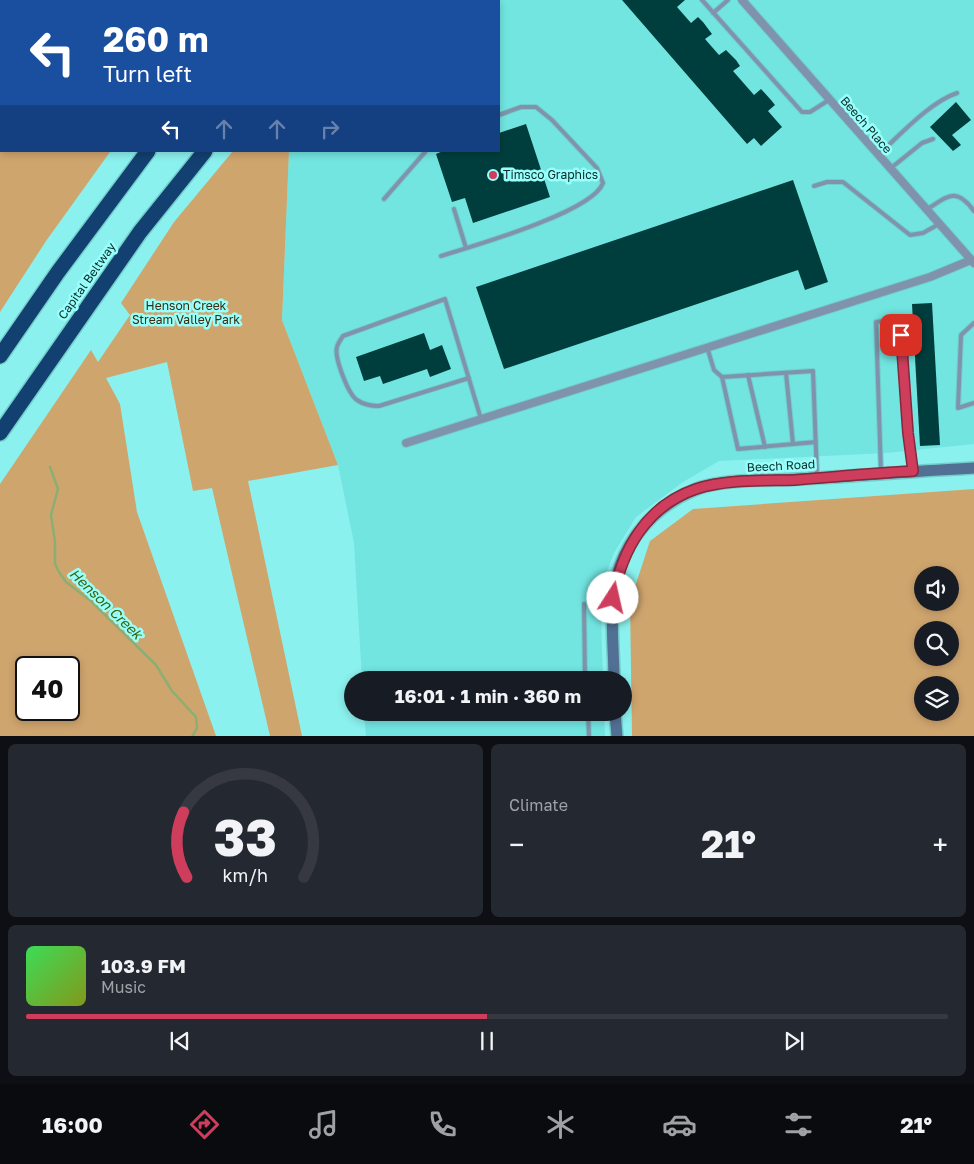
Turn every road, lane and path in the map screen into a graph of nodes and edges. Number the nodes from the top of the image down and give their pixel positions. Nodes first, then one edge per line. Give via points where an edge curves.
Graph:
1 (702, 0) edge
2 (728, 0) edge
3 (742, 0) edge
4 (713, 13) junction
5 (957, 92) dead end
6 (829, 100) junction
7 (500, 115) edge
8 (933, 139) dead end
9 (147, 152) edge
10 (204, 152) edge
11 (425, 152) edge
12 (877, 156) junction
13 (890, 170) junction
14 (814, 186) dead end
15 (384, 199) dead end
16 (454, 209) dead end
17 (926, 210) junction
18 (974, 211) edge
19 (939, 224) junction
20 (466, 248) junction
21 (441, 256) dead end
22 (973, 261) edge
23 (974, 323) edge
24 (707, 347) junction
25 (0, 356) edge
26 (786, 373) junction
27 (748, 375) junction
28 (722, 377) junction
29 (469, 378) junction
30 (974, 403) edge
31 (482, 421) junction
32 (0, 434) edge
33 (816, 442) junction
34 (406, 443) dead end
35 (793, 444) junction
36 (765, 447) junction
37 (974, 468) edge
38 (913, 471) junction
39 (881, 473) junction
40 (818, 478) junction
41 (584, 604) dead end
42 (585, 671) edge
43 (614, 671) edge
44 (588, 721) edge
45 (616, 721) edge
46 (589, 736) edge
47 (617, 736) edge

1 - 4 lane
2 - 4 lane
3 - 6 street, Beech Place
4 - 6 lane via 802,112 810,112
5 - 12 lane via 920,117
6 - 12 street, Beech Place
7 - 20 lane via 521,106 536,107 597,168 603,183 601,190 585,202 528,228
8 - 13 lane via 922,142
9 - 25 highway
10 - 32 highway, Capital Beltway via 129,247
11 - 15 lane
12 - 13 street, Beech Place
13 - 17 street, Beech Place
14 - 19 lane via 843,182 910,235 923,233
16 - 20 lane
17 - 18 lane via 949,195 957,195
17 - 19 street, Beech Place
19 - 22 street, Beech Place
20 - 21 lane
22 - 24 street
23 - 30 lane via 961,335 958,408
24 - 28 lane via 714,370
24 - 31 street
26 - 27 lane
26 - 33 lane via 813,370
26 - 35 lane
27 - 28 lane
27 - 36 lane
28 - 36 lane via 738,449
29 - 29 lane via 445,299 343,336 337,346 336,356 350,393 366,405 379,406
29 - 31 lane
31 - 34 street
33 - 35 lane
33 - 40 lane
35 - 36 lane
37 - 38 street, Beech Road
38 - 39 street, Beech Road
38 - 39 lane via 899,319 876,322
39 - 40 street, Beech Road
40 - 43 street, Beech Road via 738,482 696,489 648,520 634,537 618,574 613,598
41 - 42 lane
44 - 46 lane
45 - 47 street

